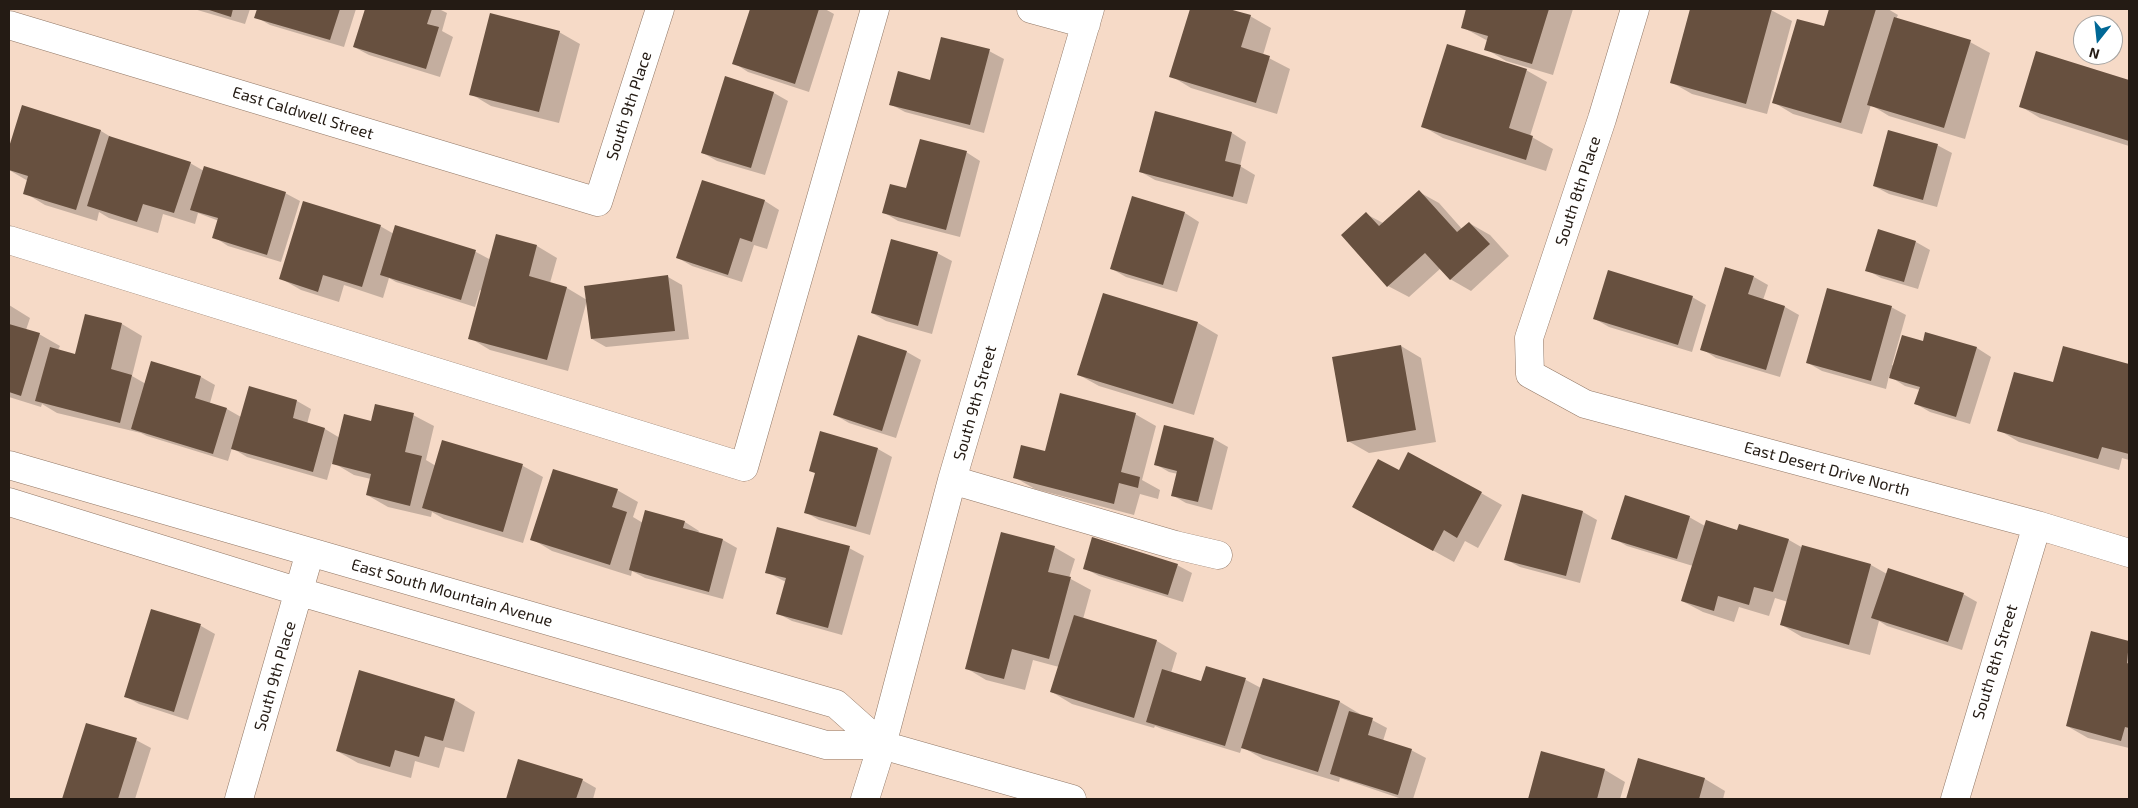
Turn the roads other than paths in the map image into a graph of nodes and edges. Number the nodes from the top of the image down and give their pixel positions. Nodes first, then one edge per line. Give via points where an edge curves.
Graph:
1 (660, 9) edge
2 (875, 9) edge
3 (1031, 9) edge
4 (1635, 9) edge
5 (1088, 16) edge
6 (9, 24) edge
7 (598, 202) joint
8 (9, 240) edge
9 (1530, 374) joint
10 (9, 465) edge
11 (952, 480) junction
12 (9, 502) edge
13 (2037, 525) junction
14 (310, 552) junction
15 (2129, 552) edge
16 (1218, 555) dead end
17 (300, 592) junction
18 (882, 745) junction
19 (239, 799) edge
20 (865, 799) edge
21 (1072, 799) edge
22 (1955, 799) edge

1 - 7 street, South 9th Place
2 - 8 street via 744,467
3 - 5 street
4 - 9 street, South 8th Place via 1529,338
5 - 11 street, South 9th Street
6 - 7 street, East Caldwell Street
9 - 13 street, East Desert Drive North via 1585,404
10 - 14 street, East South Mountain Avenue
11 - 16 street
11 - 18 street, South 9th Street
12 - 17 street, East South Mountain Avenue
13 - 15 street, East Desert Drive North
13 - 22 street, South 8th Street
14 - 17 street, South 9th Place
14 - 18 street, East South Mountain Avenue via 836,704
17 - 18 street, East South Mountain Avenue via 826,745
17 - 19 street, South 9th Place
18 - 20 street, South 9th Street
18 - 21 street, East South Mountain Avenue

